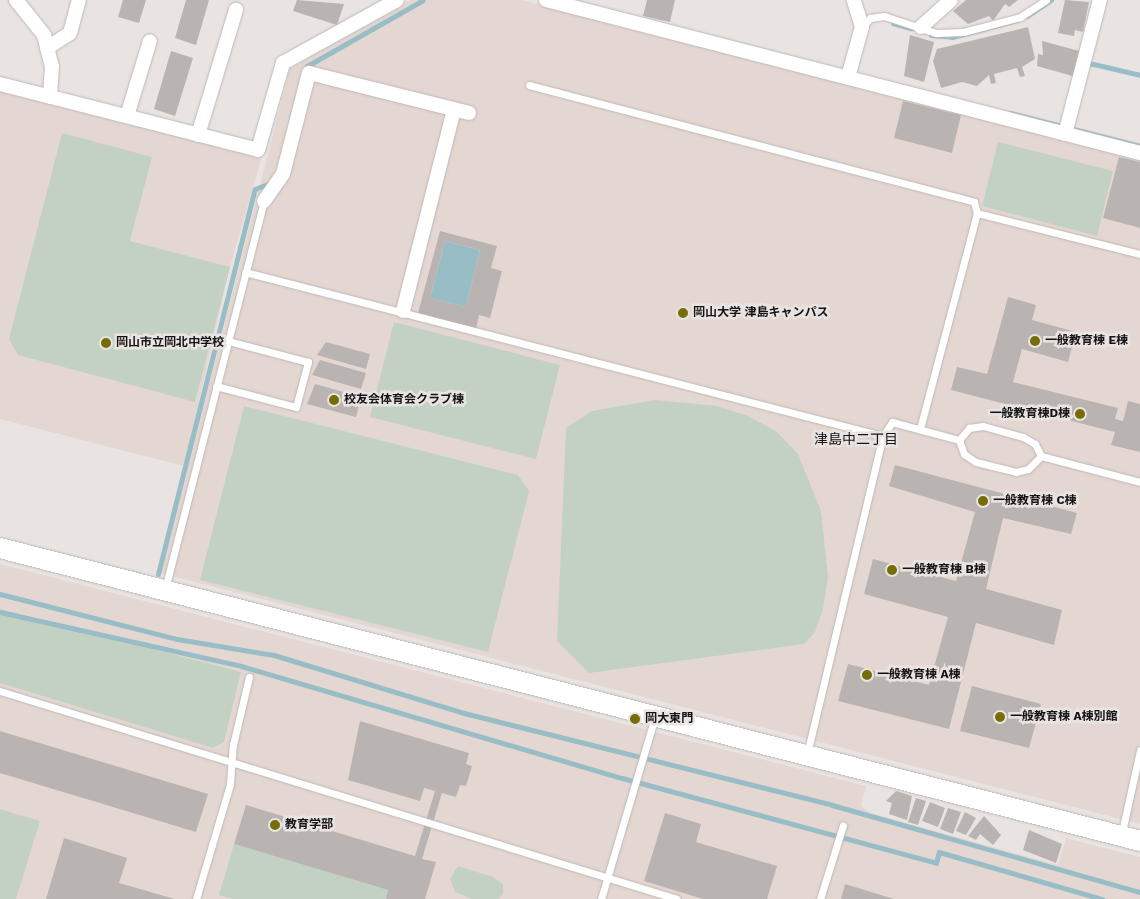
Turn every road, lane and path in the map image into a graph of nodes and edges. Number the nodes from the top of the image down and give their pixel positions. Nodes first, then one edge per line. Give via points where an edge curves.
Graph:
1 (16, 0) edge
2 (79, 0) edge
3 (397, 0) edge
4 (546, 0) edge
5 (854, 0) edge
6 (951, 0) edge
7 (1046, 0) edge
8 (1100, 0) edge
9 (236, 10) dead end
10 (862, 27) junction
11 (921, 27) junction
12 (150, 40) dead end
13 (47, 48) junction
14 (849, 73) junction
15 (0, 84) edge
16 (529, 85) dead end
17 (50, 97) junction
18 (454, 110) junction
19 (470, 113) dead end
20 (127, 116) junction
21 (1067, 129) junction
22 (198, 134) junction
23 (1140, 153) edge
24 (264, 201) joint
25 (977, 213) junction
26 (1140, 254) edge
27 (245, 272) junction
28 (403, 311) junction
29 (228, 341) junction
30 (216, 386) junction
31 (920, 429) junction
32 (883, 436) junction
33 (959, 440) junction
34 (1041, 456) junction
35 (1140, 482) edge
36 (0, 548) edge
37 (164, 591) junction
38 (249, 677) dead end
39 (0, 691) edge
40 (654, 717) junction
41 (1140, 750) edge
42 (807, 756) junction
43 (232, 760) junction
44 (841, 832) dead end
45 (1121, 836) junction
46 (1140, 841) edge
47 (607, 878) junction
48 (196, 899) edge
49 (601, 899) edge
50 (676, 899) edge
51 (820, 899) edge

1 - 13 street via 44,35
2 - 13 street via 70,34
3 - 22 street via 283,63 258,150
4 - 14 street
5 - 10 street
6 - 11 street
7 - 11 lane via 1020,17 963,32 936,33
8 - 21 street
9 - 22 street
10 - 11 lane via 870,18 884,16
10 - 14 street
12 - 20 street
13 - 17 street via 53,80
14 - 21 street
15 - 17 street
16 - 25 lane via 974,202
17 - 20 street
18 - 19 street
18 - 24 street via 309,73 284,174
18 - 28 street
20 - 22 street
21 - 23 street
24 - 27 lane
25 - 26 lane
25 - 31 lane
27 - 28 lane
27 - 29 lane
28 - 32 lane via 480,336
29 - 30 lane
29 - 30 lane via 308,362 296,407
30 - 37 lane
31 - 32 lane via 892,422
31 - 33 lane
32 - 42 lane
33 - 34 lane via 969,428 983,426 1022,437 1035,444
33 - 34 lane via 964,454 976,462 1016,472 1028,469
34 - 35 lane
36 - 37 street
37 - 40 street
38 - 43 lane
39 - 43 lane
40 - 42 street
40 - 47 lane
41 - 45 lane
42 - 45 street
43 - 47 lane
43 - 48 lane via 230,784
44 - 51 lane
45 - 46 street
47 - 49 lane
47 - 50 lane

